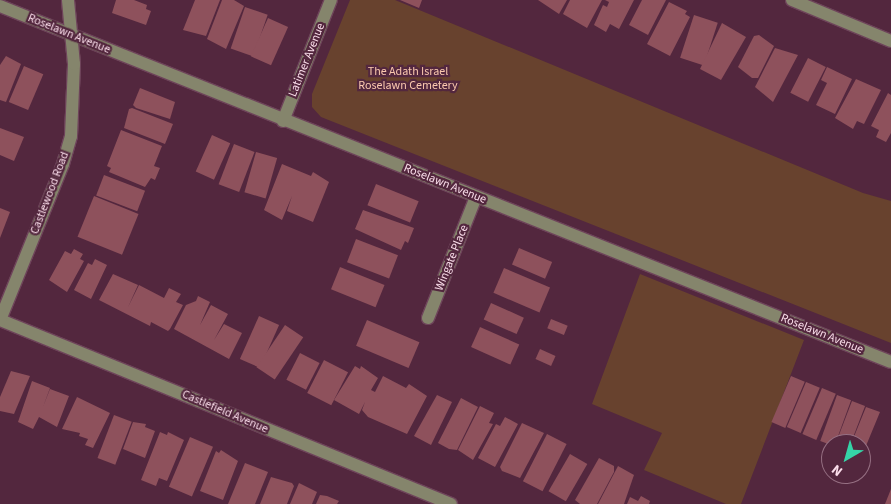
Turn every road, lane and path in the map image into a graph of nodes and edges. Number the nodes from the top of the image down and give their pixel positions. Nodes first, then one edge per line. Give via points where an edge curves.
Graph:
1 (68, 0) edge
2 (331, 0) edge
3 (792, 0) edge
4 (0, 6) edge
5 (72, 36) junction
6 (891, 40) edge
7 (283, 121) junction
8 (476, 197) junction
9 (428, 318) dead end
10 (0, 320) edge
11 (891, 362) edge
12 (451, 504) edge

1 - 5 street, Castlewood Road
2 - 7 street, Latimer Avenue
3 - 6 street
4 - 5 street, Roselawn Avenue
5 - 7 street, Roselawn Avenue
5 - 10 street, Castlewood Road via 71,136 63,164
7 - 8 street, Roselawn Avenue
8 - 9 street, Wingate Place
8 - 11 street, Roselawn Avenue
10 - 12 street, Castlefield Avenue

